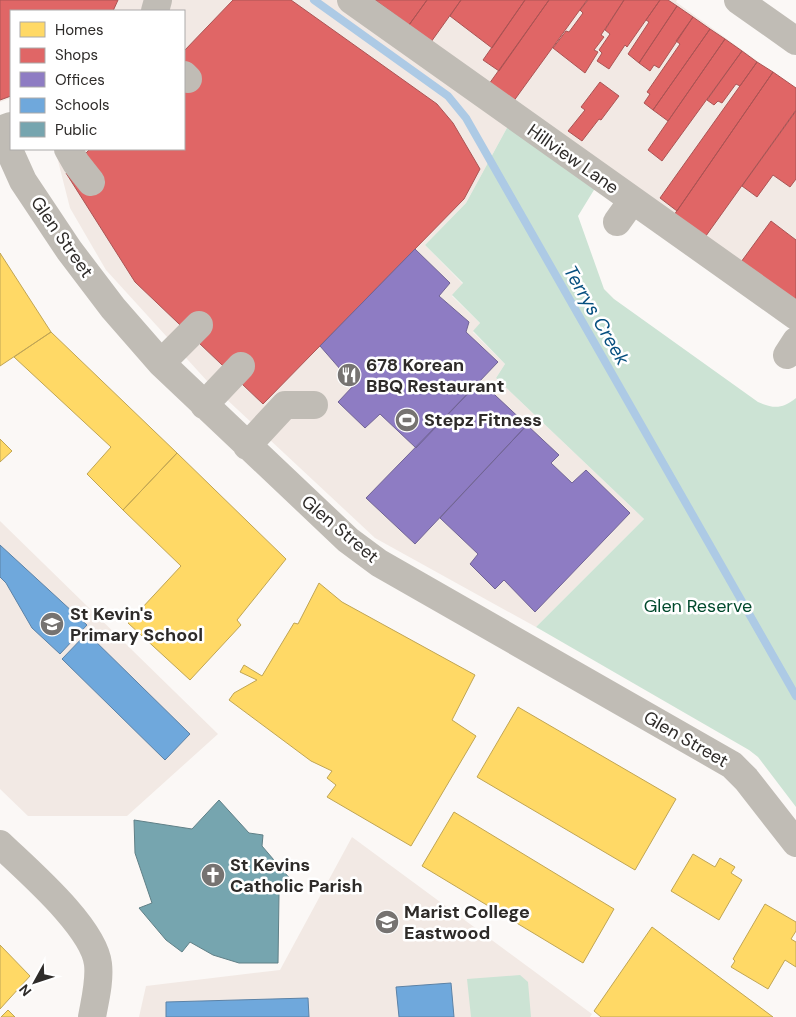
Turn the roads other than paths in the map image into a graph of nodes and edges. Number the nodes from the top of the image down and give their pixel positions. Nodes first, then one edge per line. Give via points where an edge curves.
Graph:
1 (351, 0) edge
2 (738, 0) edge
3 (796, 41) edge
4 (0, 130) edge
5 (69, 150) edge
6 (91, 182) dead end
7 (796, 316) edge
8 (199, 325) dead end
9 (161, 363) junction
10 (241, 366) dead end
11 (204, 405) junction
12 (314, 405) dead end
13 (247, 446) junction
14 (796, 843) edge
15 (0, 844) edge
16 (92, 1017) edge

1 - 7 street, Hillview Lane via 625,212
2 - 3 street
4 - 9 street, Glen Street via 23,181 70,250 113,308
5 - 6 street
8 - 9 street
9 - 11 street, Glen Street
10 - 11 street
11 - 13 street, Glen Street
12 - 13 street via 284,405
13 - 14 street, Glen Street via 348,540 379,563 732,765
15 - 16 street via 65,908 89,938 98,963

